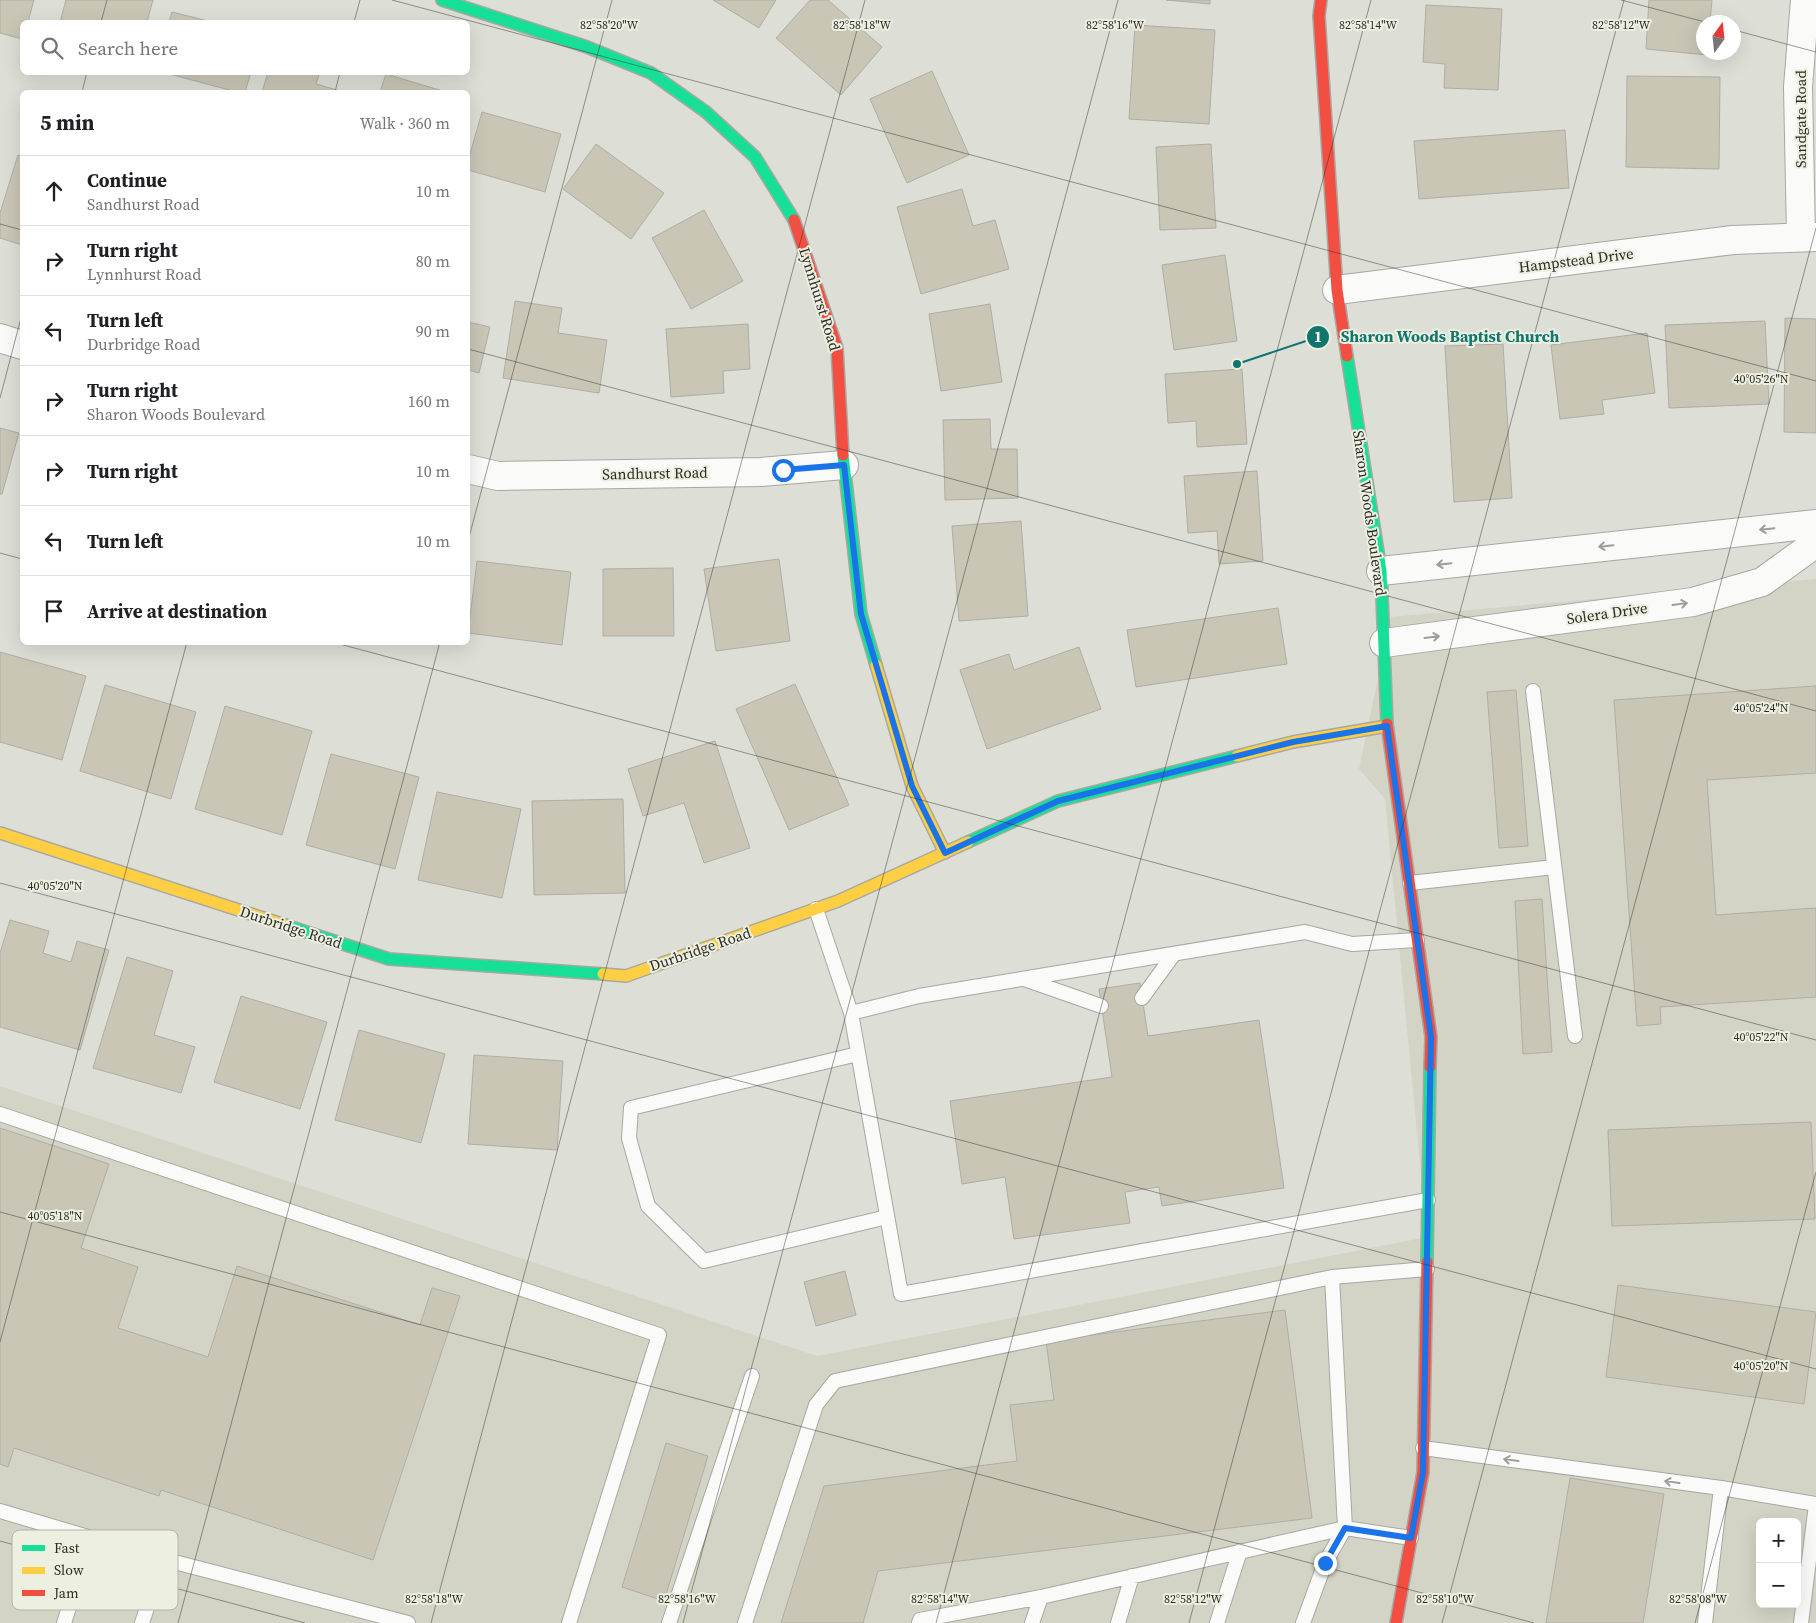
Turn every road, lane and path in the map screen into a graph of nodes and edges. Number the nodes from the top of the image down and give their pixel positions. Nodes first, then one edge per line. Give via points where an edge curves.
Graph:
1 (442, 0) edge
2 (1321, 0) edge
3 (1805, 0) edge
4 (1808, 237) edge
5 (1337, 290) junction
6 (0, 338) edge
7 (20, 344) edge
8 (844, 465) junction
9 (470, 470) edge
10 (1816, 524) edge
11 (1816, 543) edge
12 (1381, 571) junction
13 (1384, 643) junction
14 (1533, 691) dead end
15 (1387, 726) junction
16 (0, 833) edge
17 (945, 853) junction
18 (1554, 867) junction
19 (1410, 883) junction
20 (816, 909) junction
21 (1417, 940) junction
22 (1174, 954) junction
23 (1024, 978) junction
24 (1142, 998) dead end
25 (1101, 1006) dead end
26 (851, 1014) junction
27 (1575, 1036) dead end
28 (858, 1054) junction
29 (0, 1114) edge
30 (1428, 1200) junction
31 (887, 1217) junction
32 (1427, 1269) junction
33 (1332, 1277) junction
34 (752, 1376) dead end
35 (1423, 1448) junction
36 (1721, 1488) junction
37 (1816, 1505) edge
38 (0, 1511) edge
39 (1345, 1528) junction
40 (62, 1530) edge
41 (1411, 1538) junction
42 (1240, 1551) junction
43 (178, 1563) edge
44 (1132, 1576) junction
45 (1041, 1597) junction
46 (68, 1610) edge
47 (146, 1610) edge
48 (64, 1623) edge
49 (142, 1623) edge
50 (408, 1623) edge
51 (569, 1623) edge
52 (669, 1623) edge
53 (745, 1623) edge
54 (919, 1623) edge
55 (1032, 1623) edge
56 (1118, 1623) edge
57 (1217, 1623) edge
58 (1303, 1623) edge
59 (1396, 1623) edge
60 (1705, 1623) edge
61 (1801, 1623) edge

1 - 8 street, Lynnhurst Road via 587,47 651,73 706,112 755,157 794,219 837,348
2 - 5 street, Sharon Woods Boulevard via 1319,16
3 - 4 street, Sandgate Road via 1798,86
4 - 5 street, Hampstead Drive via 1733,240
5 - 12 street, Sharon Woods Boulevard
6 - 7 street
8 - 9 street, Sandhurst Road via 761,472 498,476
8 - 17 street, Lynnhurst Road via 861,614 912,786
10 -> 12 street
13 -> 11 street, Solera Drive via 1693,602 1762,582
12 - 13 street, Sharon Woods Boulevard
13 - 15 street, Sharon Woods Boulevard
14 - 18 lane
15 - 17 street, Durbridge Road via 1293,742 1058,801
15 - 19 street, Sharon Woods Boulevard
16 - 20 street, Durbridge Road via 389,958 626,976
17 - 20 street, Durbridge Road
18 - 19 lane
18 - 27 lane
19 - 21 street, Sharon Woods Boulevard
20 - 26 lane
21 - 22 lane via 1352,944 1305,932
21 - 30 street, Sharon Woods Boulevard via 1431,1037
22 - 23 lane
22 - 24 lane
23 - 25 lane
23 - 26 lane via 919,996
26 - 28 lane
28 - 31 lane
28 - 31 lane via 631,1108 629,1138 648,1206 704,1261
29 - 51 lane via 659,1335
30 - 31 lane via 901,1294
30 - 32 street, Sharon Woods Boulevard
32 - 33 lane
32 - 35 street, Sharon Woods Boulevard
33 - 39 lane
33 - 53 lane via 835,1381 816,1405
34 - 52 lane
36 -> 35 lane
35 - 41 street, Sharon Woods Boulevard via 1423,1472
36 - 37 lane
36 - 60 lane
37 - 61 lane
38 - 40 lane
39 - 41 lane
39 - 42 lane
39 - 58 lane via 1325,1563
41 - 59 street, Sharon Woods Boulevard
42 - 44 lane
42 - 57 lane
43 - 50 lane
44 - 45 lane
44 - 56 lane
45 - 54 lane via 920,1620
45 - 55 lane
46 - 48 lane
47 - 49 lane

